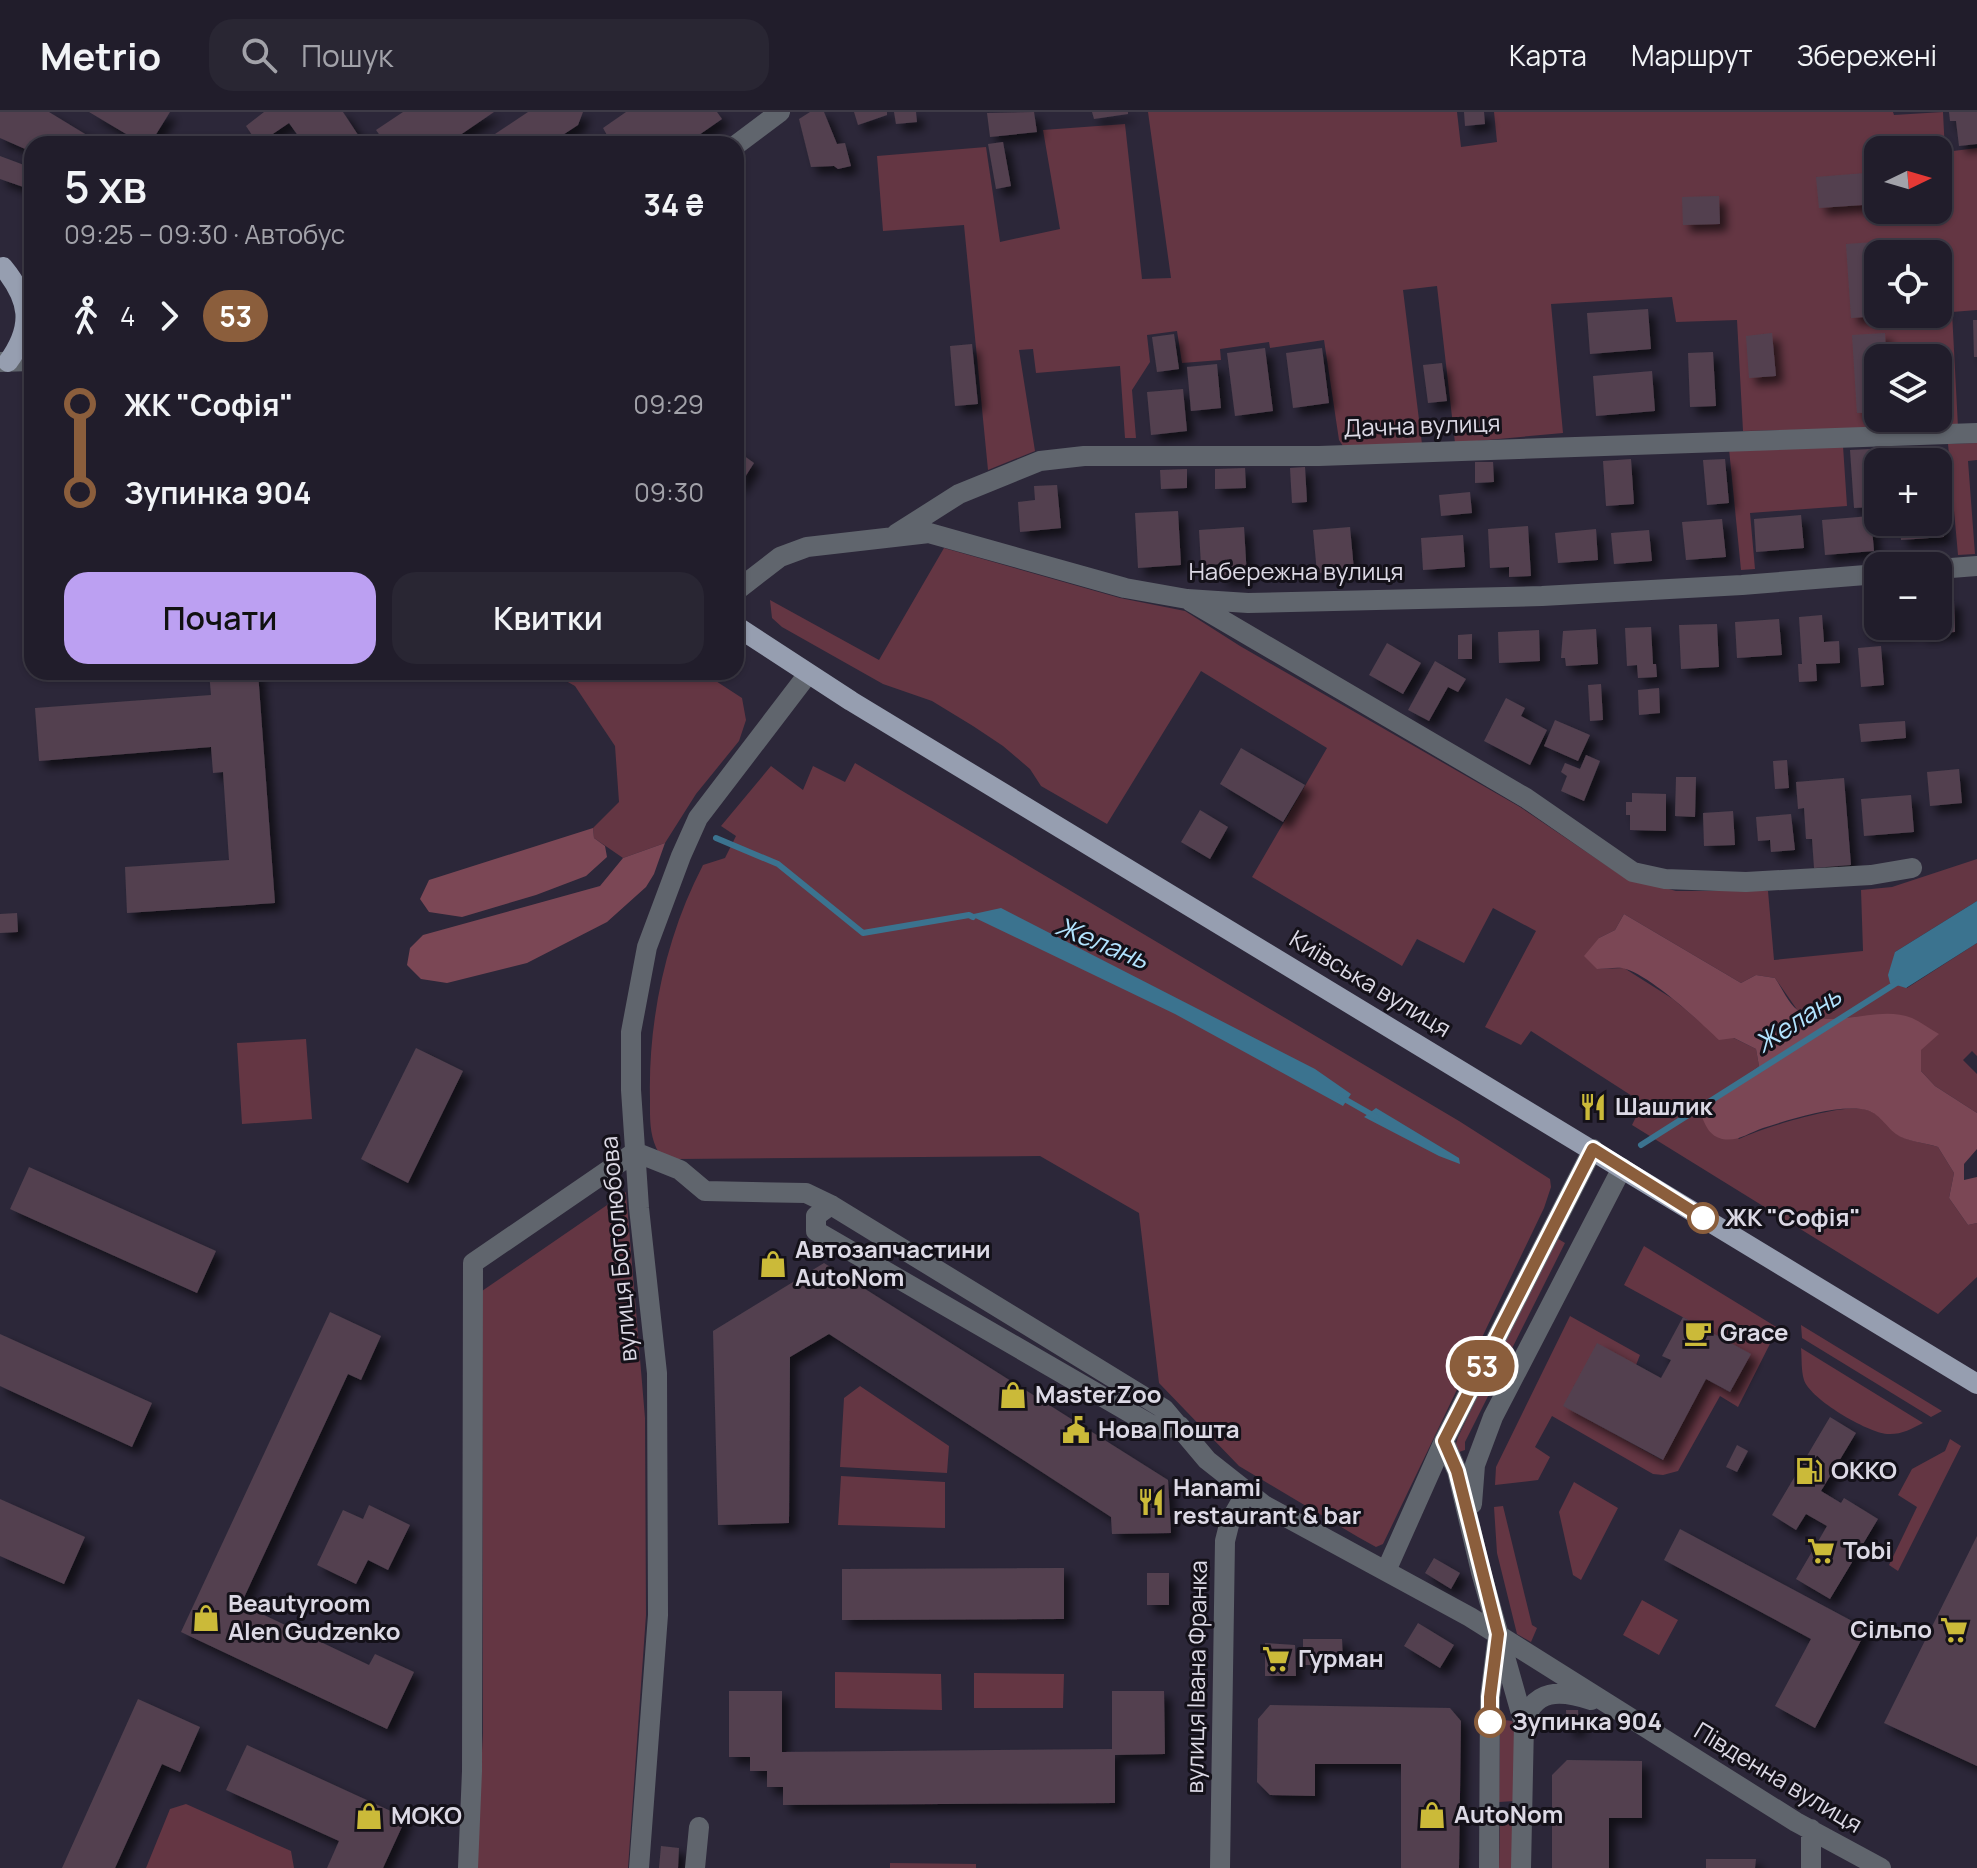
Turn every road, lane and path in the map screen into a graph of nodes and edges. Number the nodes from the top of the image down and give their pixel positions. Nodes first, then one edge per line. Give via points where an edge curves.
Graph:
1 (780, 112) edge
2 (744, 139) edge
3 (1, 266) edge
4 (24, 274) edge
5 (24, 302) edge
6 (24, 336) edge
7 (24, 361) edge
8 (4, 362) edge
9 (1977, 433) edge
10 (889, 539) junction
11 (1977, 566) edge
12 (1952, 568) edge
13 (1864, 575) edge
14 (744, 585) edge
15 (1187, 599) junction
16 (744, 631) edge
17 (808, 674) junction
18 (1912, 868) dead end
19 (1593, 1149) junction
20 (635, 1152) junction
21 (1622, 1168) junction
22 (831, 1205) junction
23 (1977, 1384) edge
24 (1180, 1426) junction
25 (1444, 1441) junction
26 (1246, 1493) junction
27 (1470, 1520) junction
28 (1386, 1571) junction
29 (1498, 1634) junction
30 (1609, 1706) junction
31 (1490, 1722) junction
32 (1524, 1724) junction
33 (699, 1827) dead end
34 (1811, 1829) junction
35 (468, 1868) edge
36 (639, 1868) edge
37 (695, 1868) edge
38 (1220, 1868) edge
39 (1489, 1868) edge
40 (1521, 1868) edge
41 (1811, 1868) edge
42 (1881, 1868) edge

1 - 2 street
3 - 4 main road
3 - 5 main road
6 - 8 main road
7 - 8 street
9 - 10 street, Дачна вулиця via 1319,456 1084,456 1040,461 959,494
10 - 14 street, Набережна вулиця via 807,547 780,557
10 - 15 street, Набережна вулиця via 929,533 1125,588
11 - 12 street
13 - 15 street, Набережна вулиця via 1542,596 1248,603
15 - 18 street via 1526,798 1633,872 1665,879 1746,882
16 - 17 main road, Київська вулиця
17 - 19 main road, Київська вулиця
17 - 20 street, вулиця Боголюбова via 698,818 647,947 631,1032
19 - 21 main road, Київська вулиця
19 - 25 street
20 - 22 street via 680,1170 705,1191 806,1193
20 - 35 street via 473,1263
20 - 36 street, вулиця Боголюбова via 657,1373 658,1615
21 - 23 main road, Київська вулиця
21 - 27 street via 1493,1417 1475,1465
22 - 24 street via 1164,1409
22 - 24 street via 816,1216 816,1231 1148,1423 1161,1429
24 - 26 street via 1207,1460
25 - 27 street
25 - 28 street
26 - 28 street
26 - 38 street, вулиця Івана Франка via 1225,1541
27 - 29 street
28 - 29 street
29 - 30 street, Південна вулиця
29 - 31 street
29 - 32 street
30 - 32 street, Південна вулиця via 1576,1695 1543,1696 1527,1712
30 - 34 street, Південна вулиця
31 - 32 street via 1507,1712
31 - 39 street
32 - 40 street
33 - 37 street
34 - 41 street
34 - 42 street, Південна вулиця

